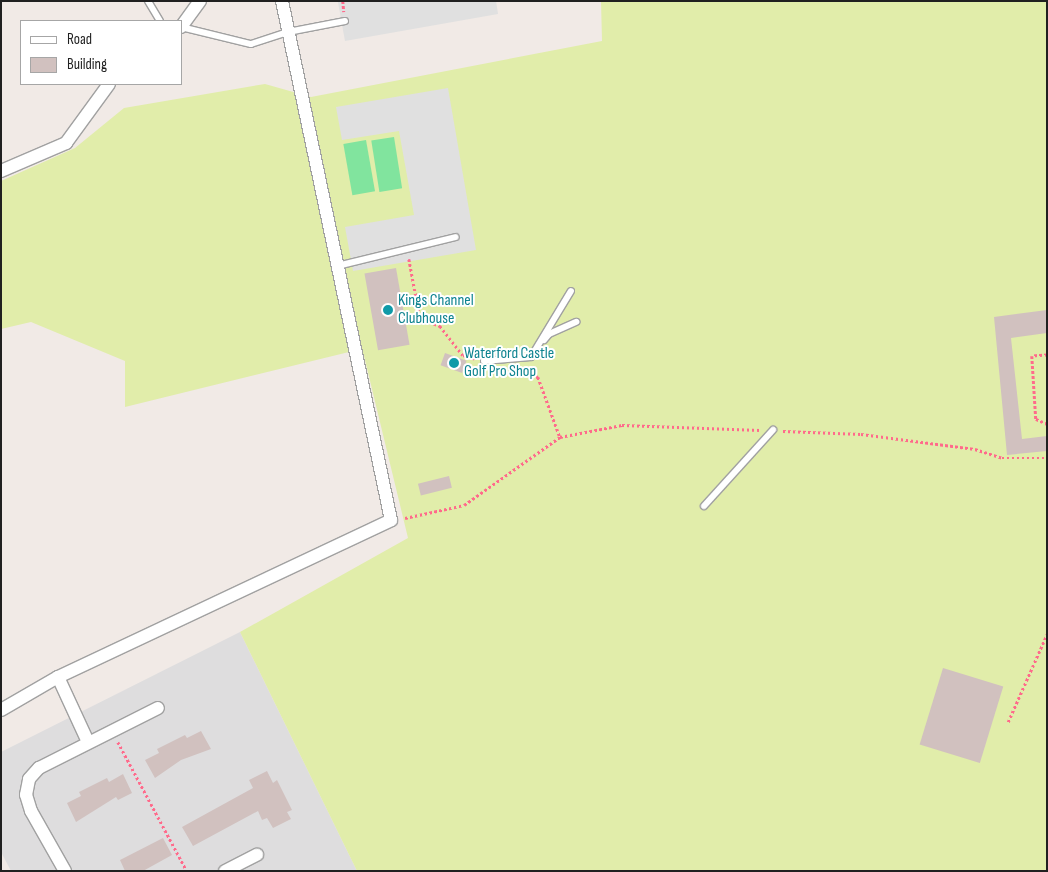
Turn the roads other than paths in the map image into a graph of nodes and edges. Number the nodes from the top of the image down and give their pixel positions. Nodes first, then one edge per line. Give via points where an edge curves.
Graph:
1 (148, 1) edge
2 (200, 1) edge
3 (282, 1) edge
4 (159, 20) edge
5 (345, 21) dead end
6 (182, 26) edge
7 (182, 27) edge
8 (288, 32) junction
9 (107, 85) edge
10 (1, 171) edge
11 (456, 237) dead end
12 (336, 266) junction
13 (571, 291) dead end
14 (576, 322) dead end
15 (540, 345) junction
16 (484, 361) road end
17 (773, 430) road end
18 (704, 506) dead end
19 (58, 677) junction
20 (158, 708) dead end
21 (1, 710) edge
22 (88, 742) junction
23 (257, 854) dead end
24 (65, 871) edge
25 (225, 871) edge

1 - 4 lane
2 - 6 street
3 - 8 street
5 - 8 lane
7 - 8 lane via 251,44
8 - 12 street
9 - 10 street via 66,143
11 - 12 lane
12 - 19 street via 391,520
13 - 15 lane
14 - 15 lane via 549,334
15 - 16 lane via 531,357
17 - 18 lane
19 - 21 street
19 - 22 street
20 - 22 street
22 - 24 street via 39,768 29,779 27,787 31,811
23 - 25 street

